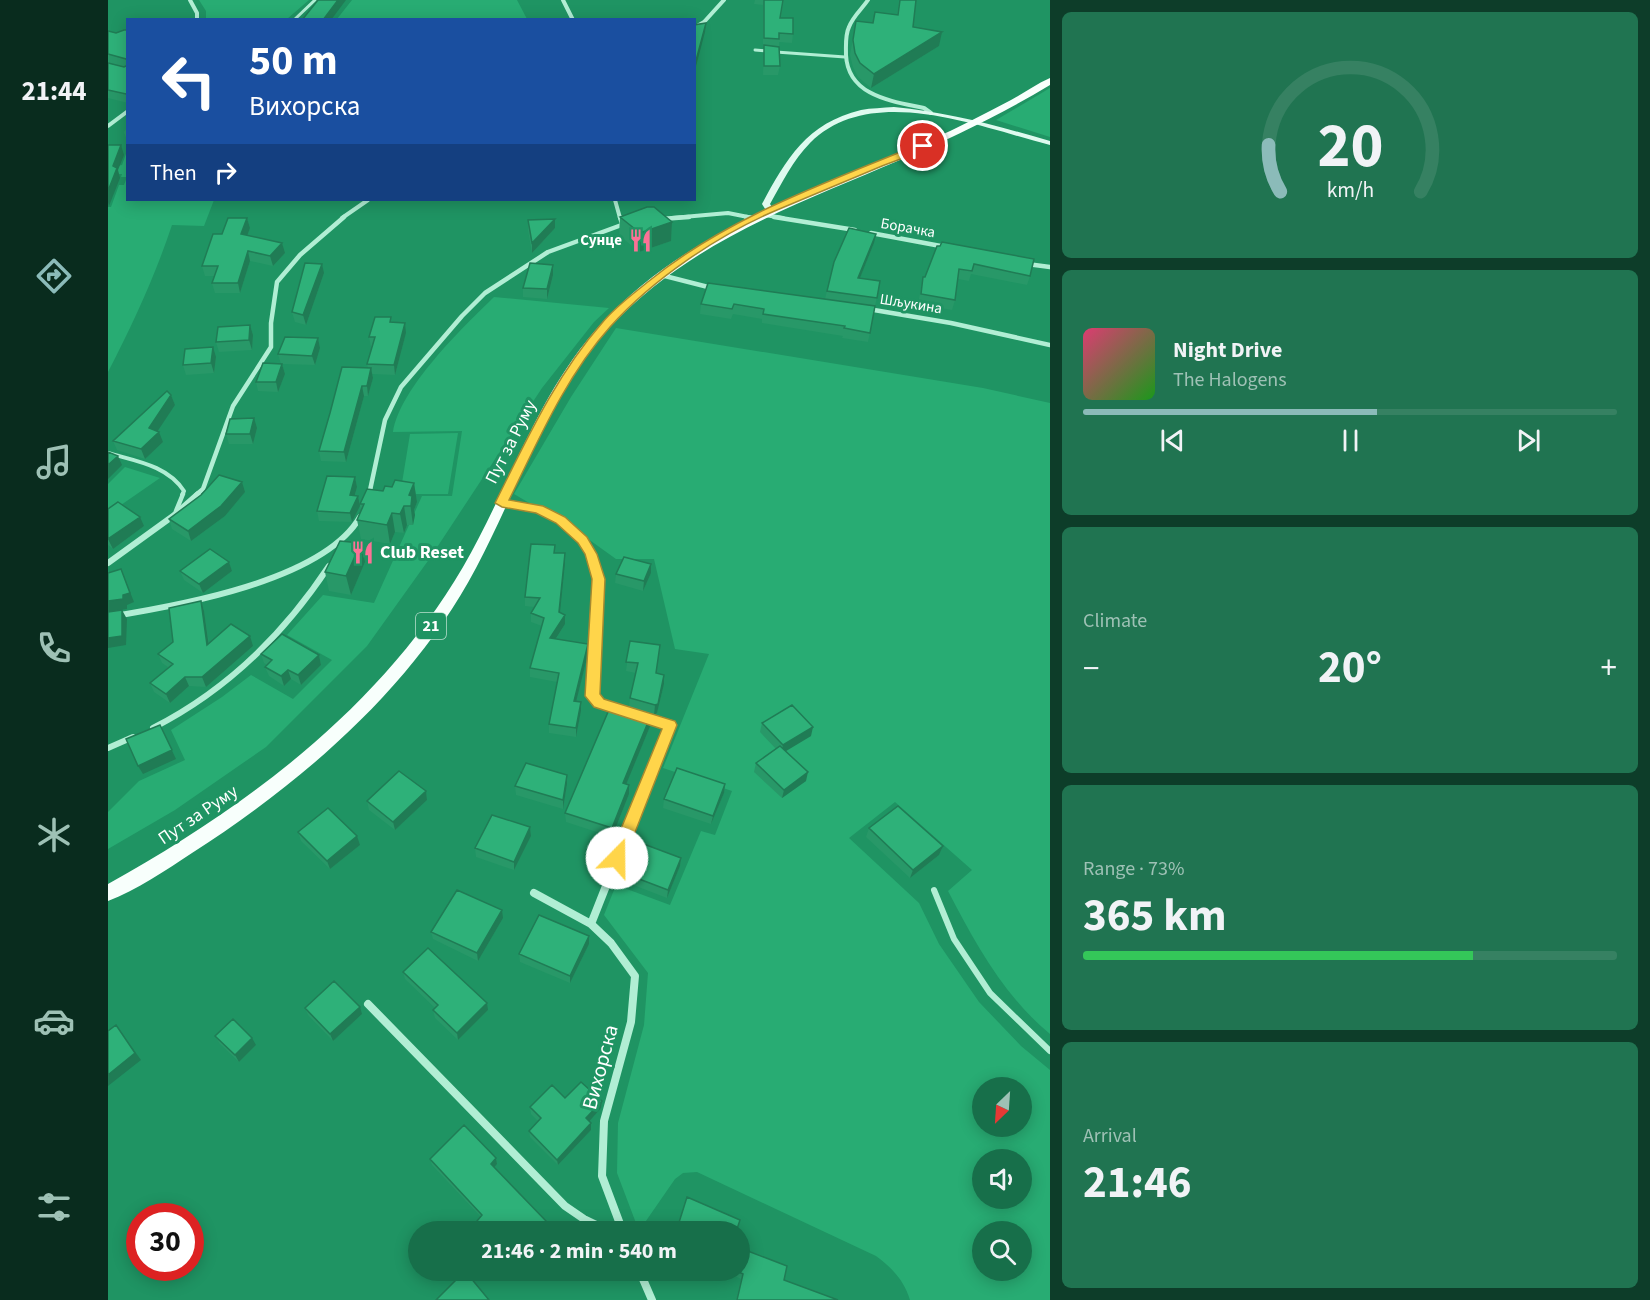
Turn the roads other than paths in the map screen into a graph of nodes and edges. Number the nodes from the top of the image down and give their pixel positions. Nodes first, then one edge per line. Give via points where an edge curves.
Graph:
1 (190, 0) edge
2 (315, 0) edge
3 (563, 0) edge
4 (724, 0) edge
5 (868, 0) edge
6 (197, 18) edge
7 (296, 18) edge
8 (572, 18) edge
9 (696, 27) edge
10 (755, 50) dead end
11 (845, 57) junction
12 (1050, 81) edge
13 (126, 112) edge
14 (931, 113) junction
15 (108, 126) edge
16 (1050, 143) edge
17 (366, 201) edge
18 (615, 201) edge
19 (762, 214) junction
20 (651, 220) edge
21 (631, 223) edge
22 (622, 224) junction
23 (949, 247) edge
24 (1016, 261) edge
25 (1050, 267) edge
26 (661, 275) junction
27 (718, 289) edge
28 (858, 308) edge
29 (1050, 345) edge
30 (108, 453) edge
31 (368, 501) edge
32 (502, 503) junction
33 (364, 508) edge
34 (173, 516) junction
35 (345, 539) junction
36 (339, 549) edge
37 (333, 560) edge
38 (108, 563) edge
39 (108, 616) edge
40 (619, 709) edge
41 (640, 716) edge
42 (149, 730) edge
43 (140, 734) edge
44 (108, 748) edge
45 (934, 890) dead end
46 (108, 893) edge
47 (534, 893) dead end
48 (591, 924) junction
49 (368, 1004) dead end
50 (1050, 1051) edge
51 (588, 1221) edge
52 (619, 1221) edge
53 (644, 1281) edge
54 (652, 1300) edge

1 - 6 street
2 - 7 lane
3 - 8 street
4 - 9 street
5 - 11 street via 850,23
10 - 11 lane
11 - 14 street via 850,79 858,87
12 - 19 main road, Пут за Руму / 21 via 894,159
13 - 15 street
14 - 16 main road
14 - 19 main road via 879,111 830,124 809,139 784,173
17 - 34 street via 343,216 280,276 275,288 271,347 233,406 206,485
18 - 22 street
19 - 20 street, Борачка
19 - 23 street, Борачка
19 - 26 main road, Пут за Руму / 21 via 702,246
21 - 22 street
22 - 31 street via 548,252 485,293 462,316 401,387 385,420
24 - 25 street
26 - 27 street
26 - 32 main road, Пут за Руму / 21 via 605,325 588,346 555,399
28 - 29 street, Шљукина
30 - 34 lane via 168,473 180,482 183,498
32 - 40 street via 539,509 561,520 591,554 599,579 592,696 599,703
32 - 46 main road, Пут за Руму / 21 via 468,571 442,611 388,680 351,717 246,807 198,841
33 - 35 street
34 - 38 street
35 - 36 street
35 - 39 street via 297,566 233,593
37 - 42 street via 300,605 236,673
41 - 48 street via 670,725
43 - 44 street
45 - 50 lane via 954,939 990,993
47 - 48 street, Вихорска
48 - 52 street, Вихорска via 635,976 632,1022 604,1121 602,1176
49 - 51 street via 565,1206
53 - 54 street

